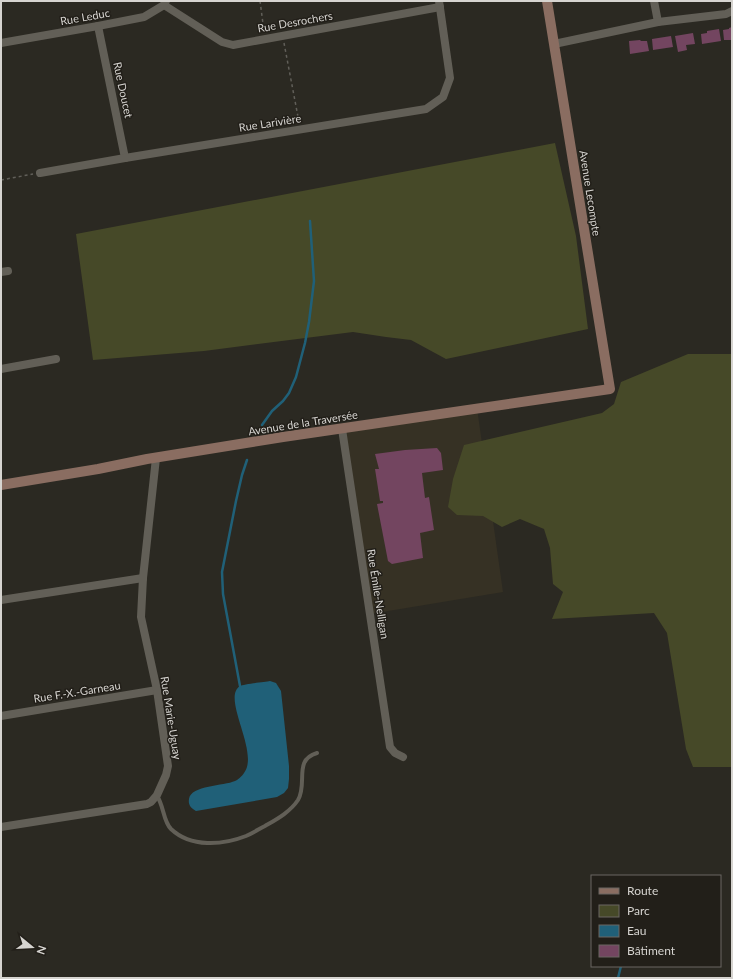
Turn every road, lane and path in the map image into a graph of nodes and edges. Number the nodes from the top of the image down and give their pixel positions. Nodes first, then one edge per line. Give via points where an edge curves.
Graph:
1 (260, 1) edge
2 (547, 1) edge
3 (654, 1) edge
4 (165, 3) edge
5 (440, 4) edge
6 (732, 11) edge
7 (658, 22) junction
8 (98, 26) junction
9 (283, 36) junction
10 (265, 39) junction
11 (1, 43) edge
12 (554, 44) junction
13 (301, 129) junction
14 (126, 158) junction
15 (40, 173) joint
16 (1, 180) edge
17 (56, 359) dead end
18 (1, 369) edge
19 (610, 389) joint
20 (342, 429) junction
21 (156, 458) junction
22 (1, 485) edge
23 (143, 578) junction
24 (1, 600) edge
25 (156, 690) junction
26 (1, 716) edge
27 (317, 753) dead end
28 (403, 757) dead end
29 (157, 796) junction
30 (1, 827) edge

1 - 10 path
2 - 12 street, Avenue Lecompte
3 - 7 street
4 - 8 street, Rue Leduc via 144,18
4 - 10 street, Rue Desrochers via 222,42 233,44
5 - 9 street, Rue Desrochers
5 - 13 street, Rue Larivière via 450,78 443,97 426,109
6 - 7 street via 726,14
7 - 12 street
8 - 11 street, Rue Leduc
8 - 14 street, Rue Doucet
9 - 10 street, Rue Desrochers
9 - 13 path
12 - 19 street, Avenue Lecompte
13 - 14 street, Rue Larivière
14 - 15 street, Rue Larivière
15 - 16 path
17 - 18 street
19 - 20 street, Avenue de la Traversée
20 - 21 street, Avenue de la Traversée
20 - 28 street, Rue Émile-Nelligan via 390,747
21 - 22 street, Avenue de la Traversée
21 - 23 street, Rue Marie-Uguay
23 - 24 street
23 - 25 street, Rue Marie-Uguay via 141,617
25 - 26 street, Rue F.-X.-Garneau
25 - 29 street, Rue Marie-Uguay via 168,766
27 - 29 lane via 307,757 304,762 300,796 290,809 274,821 239,838 208,843 182,836 170,828
29 - 30 street via 148,804

